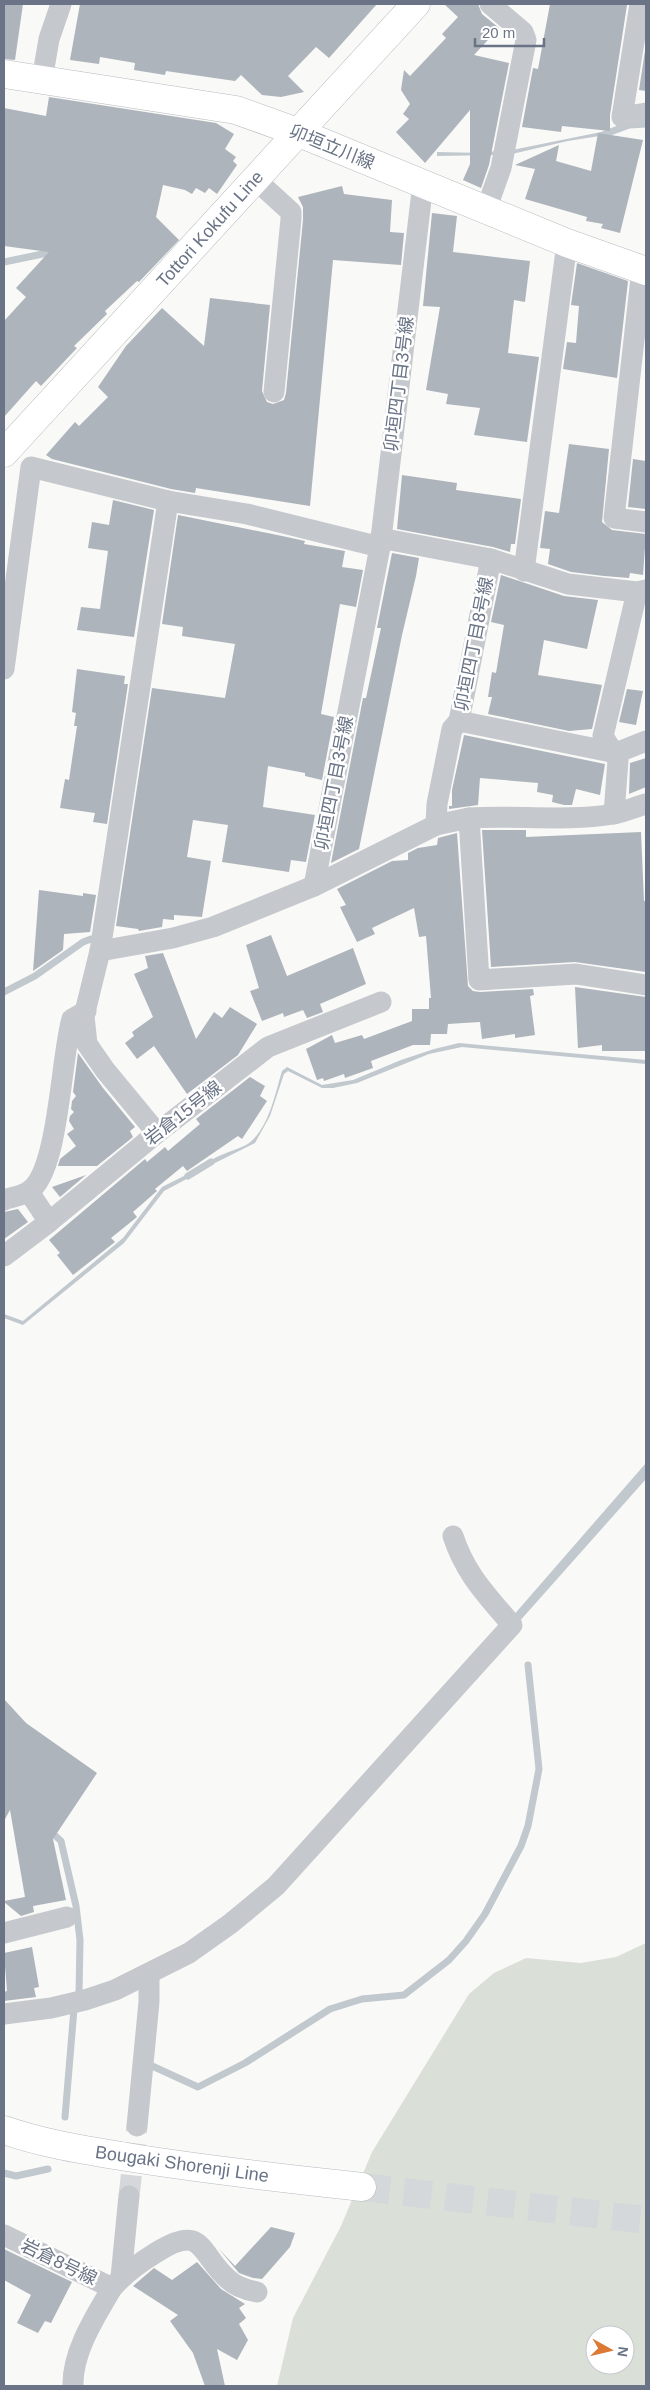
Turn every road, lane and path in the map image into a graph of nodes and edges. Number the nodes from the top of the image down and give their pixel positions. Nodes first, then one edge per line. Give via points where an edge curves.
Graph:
1 (61, 4) edge
2 (416, 4) edge
3 (490, 4) edge
4 (640, 4) edge
5 (4, 74) edge
6 (42, 80) junction
7 (646, 113) edge
8 (298, 132) junction
9 (256, 180) junction
10 (423, 184) junction
11 (486, 210) junction
12 (567, 243) junction
13 (644, 270) edge
14 (274, 392) dead end
15 (4, 453) edge
16 (168, 501) junction
17 (646, 522) edge
18 (380, 543) junction
19 (491, 559) junction
20 (524, 571) junction
21 (641, 591) edge
22 (4, 669) edge
23 (459, 721) junction
24 (646, 741) edge
25 (616, 753) junction
26 (646, 804) edge
27 (614, 814) junction
28 (469, 818) junction
29 (436, 825) junction
30 (314, 886) junction
31 (100, 951) junction
32 (646, 985) edge
33 (382, 1002) dead end
34 (86, 1011) junction
35 (157, 1133) junction
36 (29, 1192) junction
37 (4, 1200) edge
38 (49, 1222) junction
39 (4, 1256) edge
40 (452, 1536) dead end
41 (67, 1917) dead end
42 (4, 1932) edge
43 (149, 1974) junction
44 (4, 2014) edge
45 (137, 2126) tunnel mouth
46 (4, 2130) edge
47 (362, 2187) tunnel mouth
48 (129, 2196) tunnel mouth
49 (4, 2236) edge
50 (116, 2283) junction
51 (257, 2292) dead end
52 (73, 2386) edge

1 - 6 street via 49,39
2 - 8 main road, Tottori Kokufu Line
3 - 11 street via 524,32 526,40 501,168
4 - 7 street via 622,117
5 - 6 main road, 卯垣立川線
6 - 8 main road, 卯垣立川線 via 223,107
8 - 9 main road, Tottori Kokufu Line
8 - 10 main road, 卯垣立川線
9 - 14 street via 291,212
9 - 15 main road, Tottori Kokufu Line
10 - 11 main road, 卯垣立川線
10 - 18 street, 卯垣四丁目3号線
11 - 12 main road, 卯垣立川線
12 - 13 main road, 卯垣立川線
12 - 20 street
13 - 17 street via 614,518
16 - 18 street via 247,514
16 - 22 street via 31,467
16 - 31 street
18 - 19 street
18 - 30 street, 卯垣四丁目3号線
19 - 20 street, 卯垣四丁目8号線
19 - 23 street, 卯垣四丁目8号線
20 - 21 street, 卯垣四丁目8号線 via 568,584
21 - 25 street via 603,736
23 - 25 street, 卯垣四丁目8号線
23 - 29 street via 452,729
24 - 25 street
25 - 27 street
26 - 27 street, 卯垣四丁目3号線
27 - 28 street, 卯垣四丁目3号線 via 568,818
28 - 29 street, 卯垣四丁目3号線
28 - 32 street via 479,980 576,974
29 - 30 street, 卯垣四丁目3号線
30 - 31 street via 213,927
31 - 34 street
33 - 35 street, 岩倉15号線 via 268,1047
34 - 35 street via 87,1044
34 - 36 street via 72,1019 59,1109 46,1162 38,1183
35 - 38 street, 岩倉15号線
36 - 37 street
36 - 38 street
38 - 39 street, 岩倉15号線
40 - 43 street via 475,1582 512,1625 276,1886 189,1953
41 - 42 street
43 - 44 street via 85,2000
43 - 45 street
46 - 47 main road, Bougaki Shorenji Line via 31,2140 187,2167
48 - 50 street
49 - 50 street, 岩倉8号線
50 - 51 street, 岩倉8号線 via 138,2264 178,2240 192,2241 204,2249 229,2281 245,2290
50 - 52 street via 86,2336 74,2372

